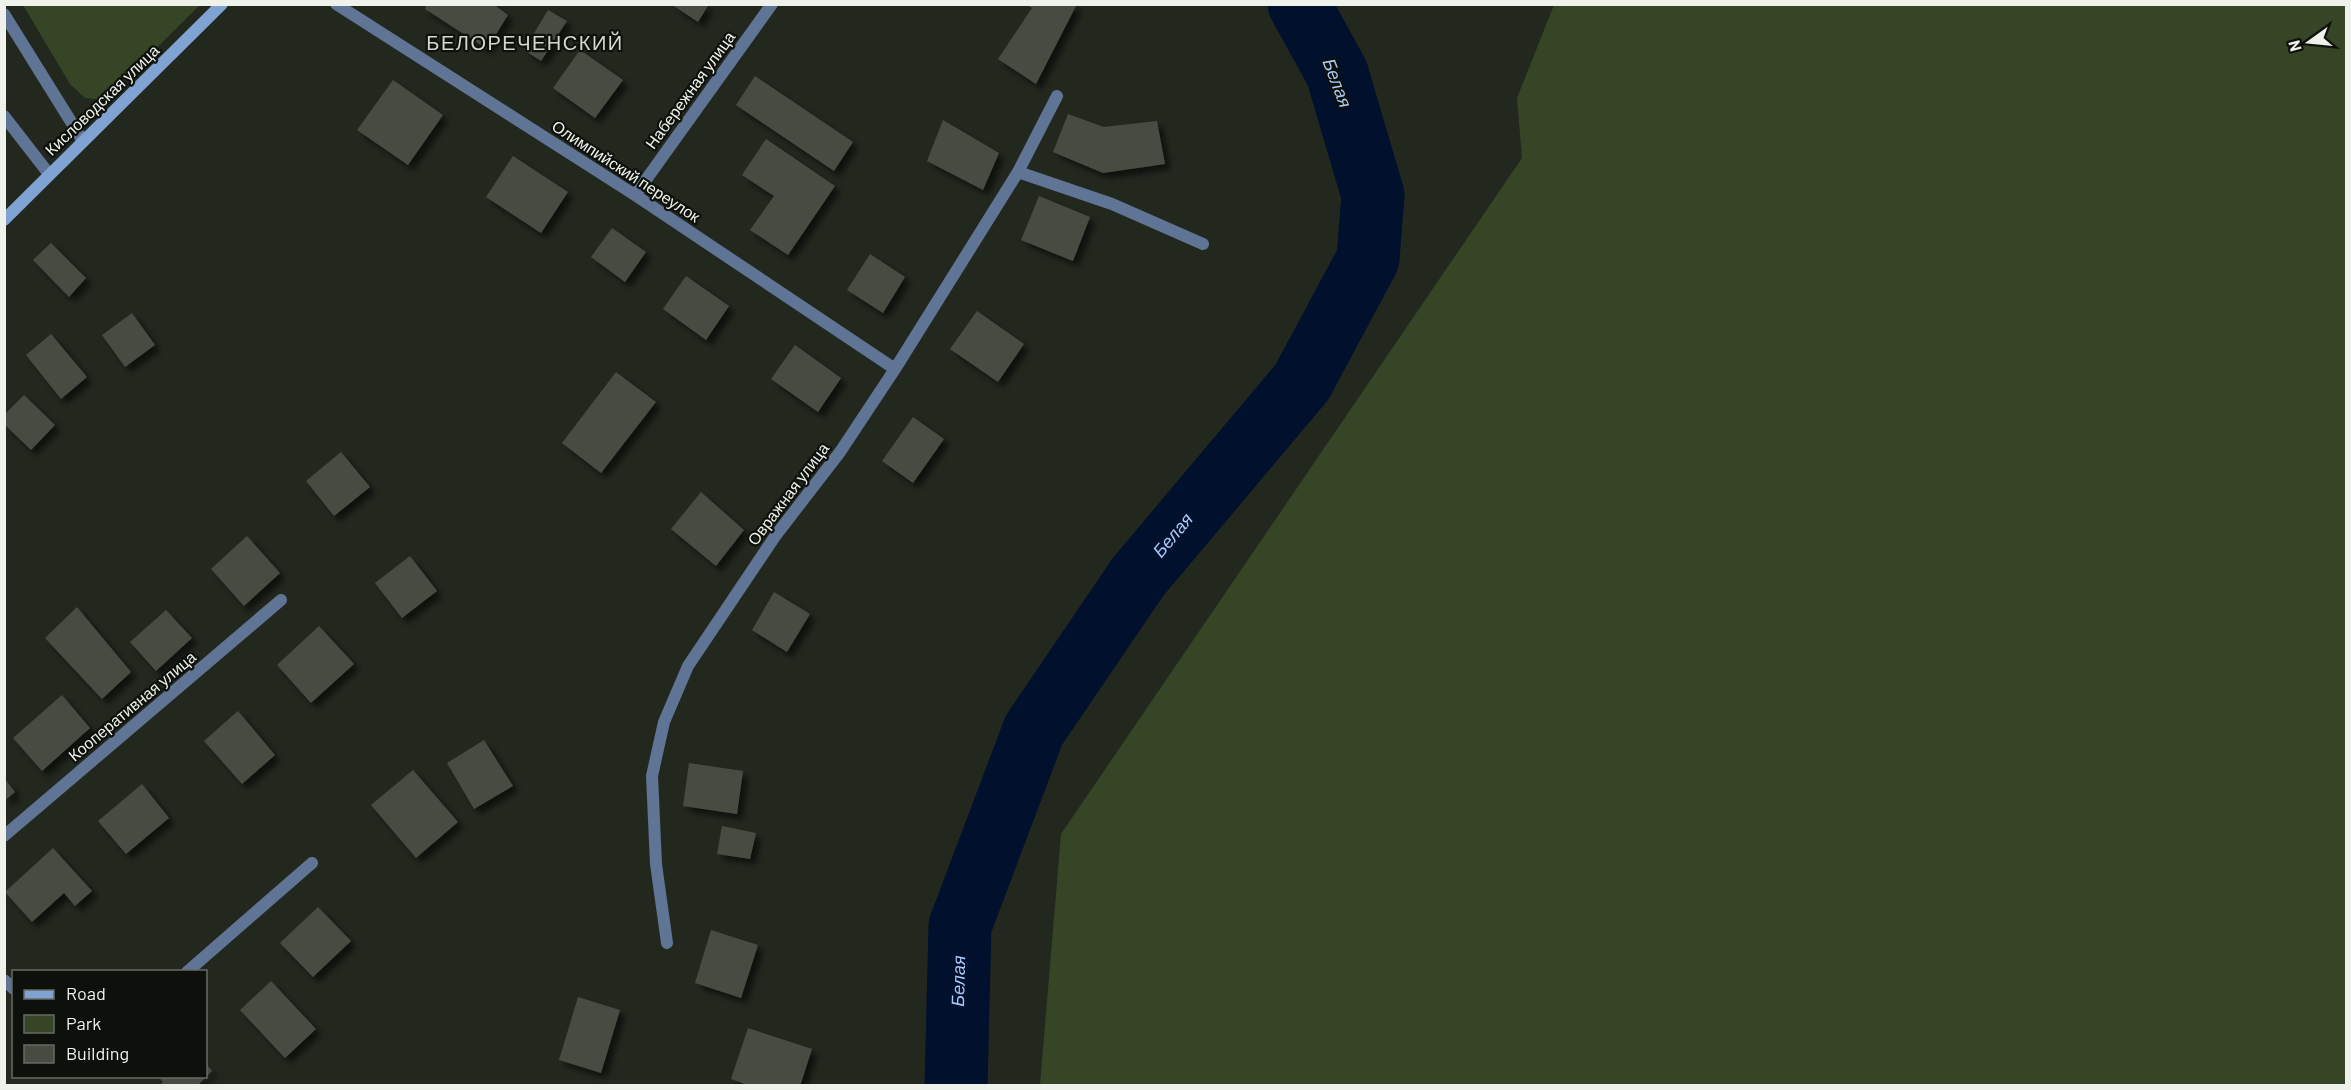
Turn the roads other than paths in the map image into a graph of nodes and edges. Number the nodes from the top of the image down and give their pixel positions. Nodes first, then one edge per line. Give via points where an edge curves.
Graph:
1 (222, 4) edge
2 (336, 4) edge
3 (772, 4) edge
4 (4, 14) edge
5 (1057, 96) dead end
6 (4, 116) edge
7 (83, 141) junction
8 (1018, 172) junction
9 (49, 174) junction
10 (635, 195) junction
11 (4, 219) edge
12 (1203, 244) dead end
13 (895, 369) junction
14 (281, 600) dead end
15 (4, 836) edge
16 (312, 863) dead end
17 (667, 943) dead end
18 (189, 970) edge

1 - 7 street, Кисловодская улица
2 - 10 street, Олимпийский переулок
3 - 10 street, Набережная улица
4 - 7 street
5 - 8 street, Овражная улица
6 - 9 street
7 - 9 street, Кисловодская улица
8 - 12 street via 1112,204
8 - 13 street, Овражная улица
9 - 11 street, Кисловодская улица
10 - 13 street, Олимпийский переулок
13 - 17 street, Овражная улица via 688,666 664,722 652,776 656,864
14 - 15 street, Кооперативная улица
16 - 18 street

